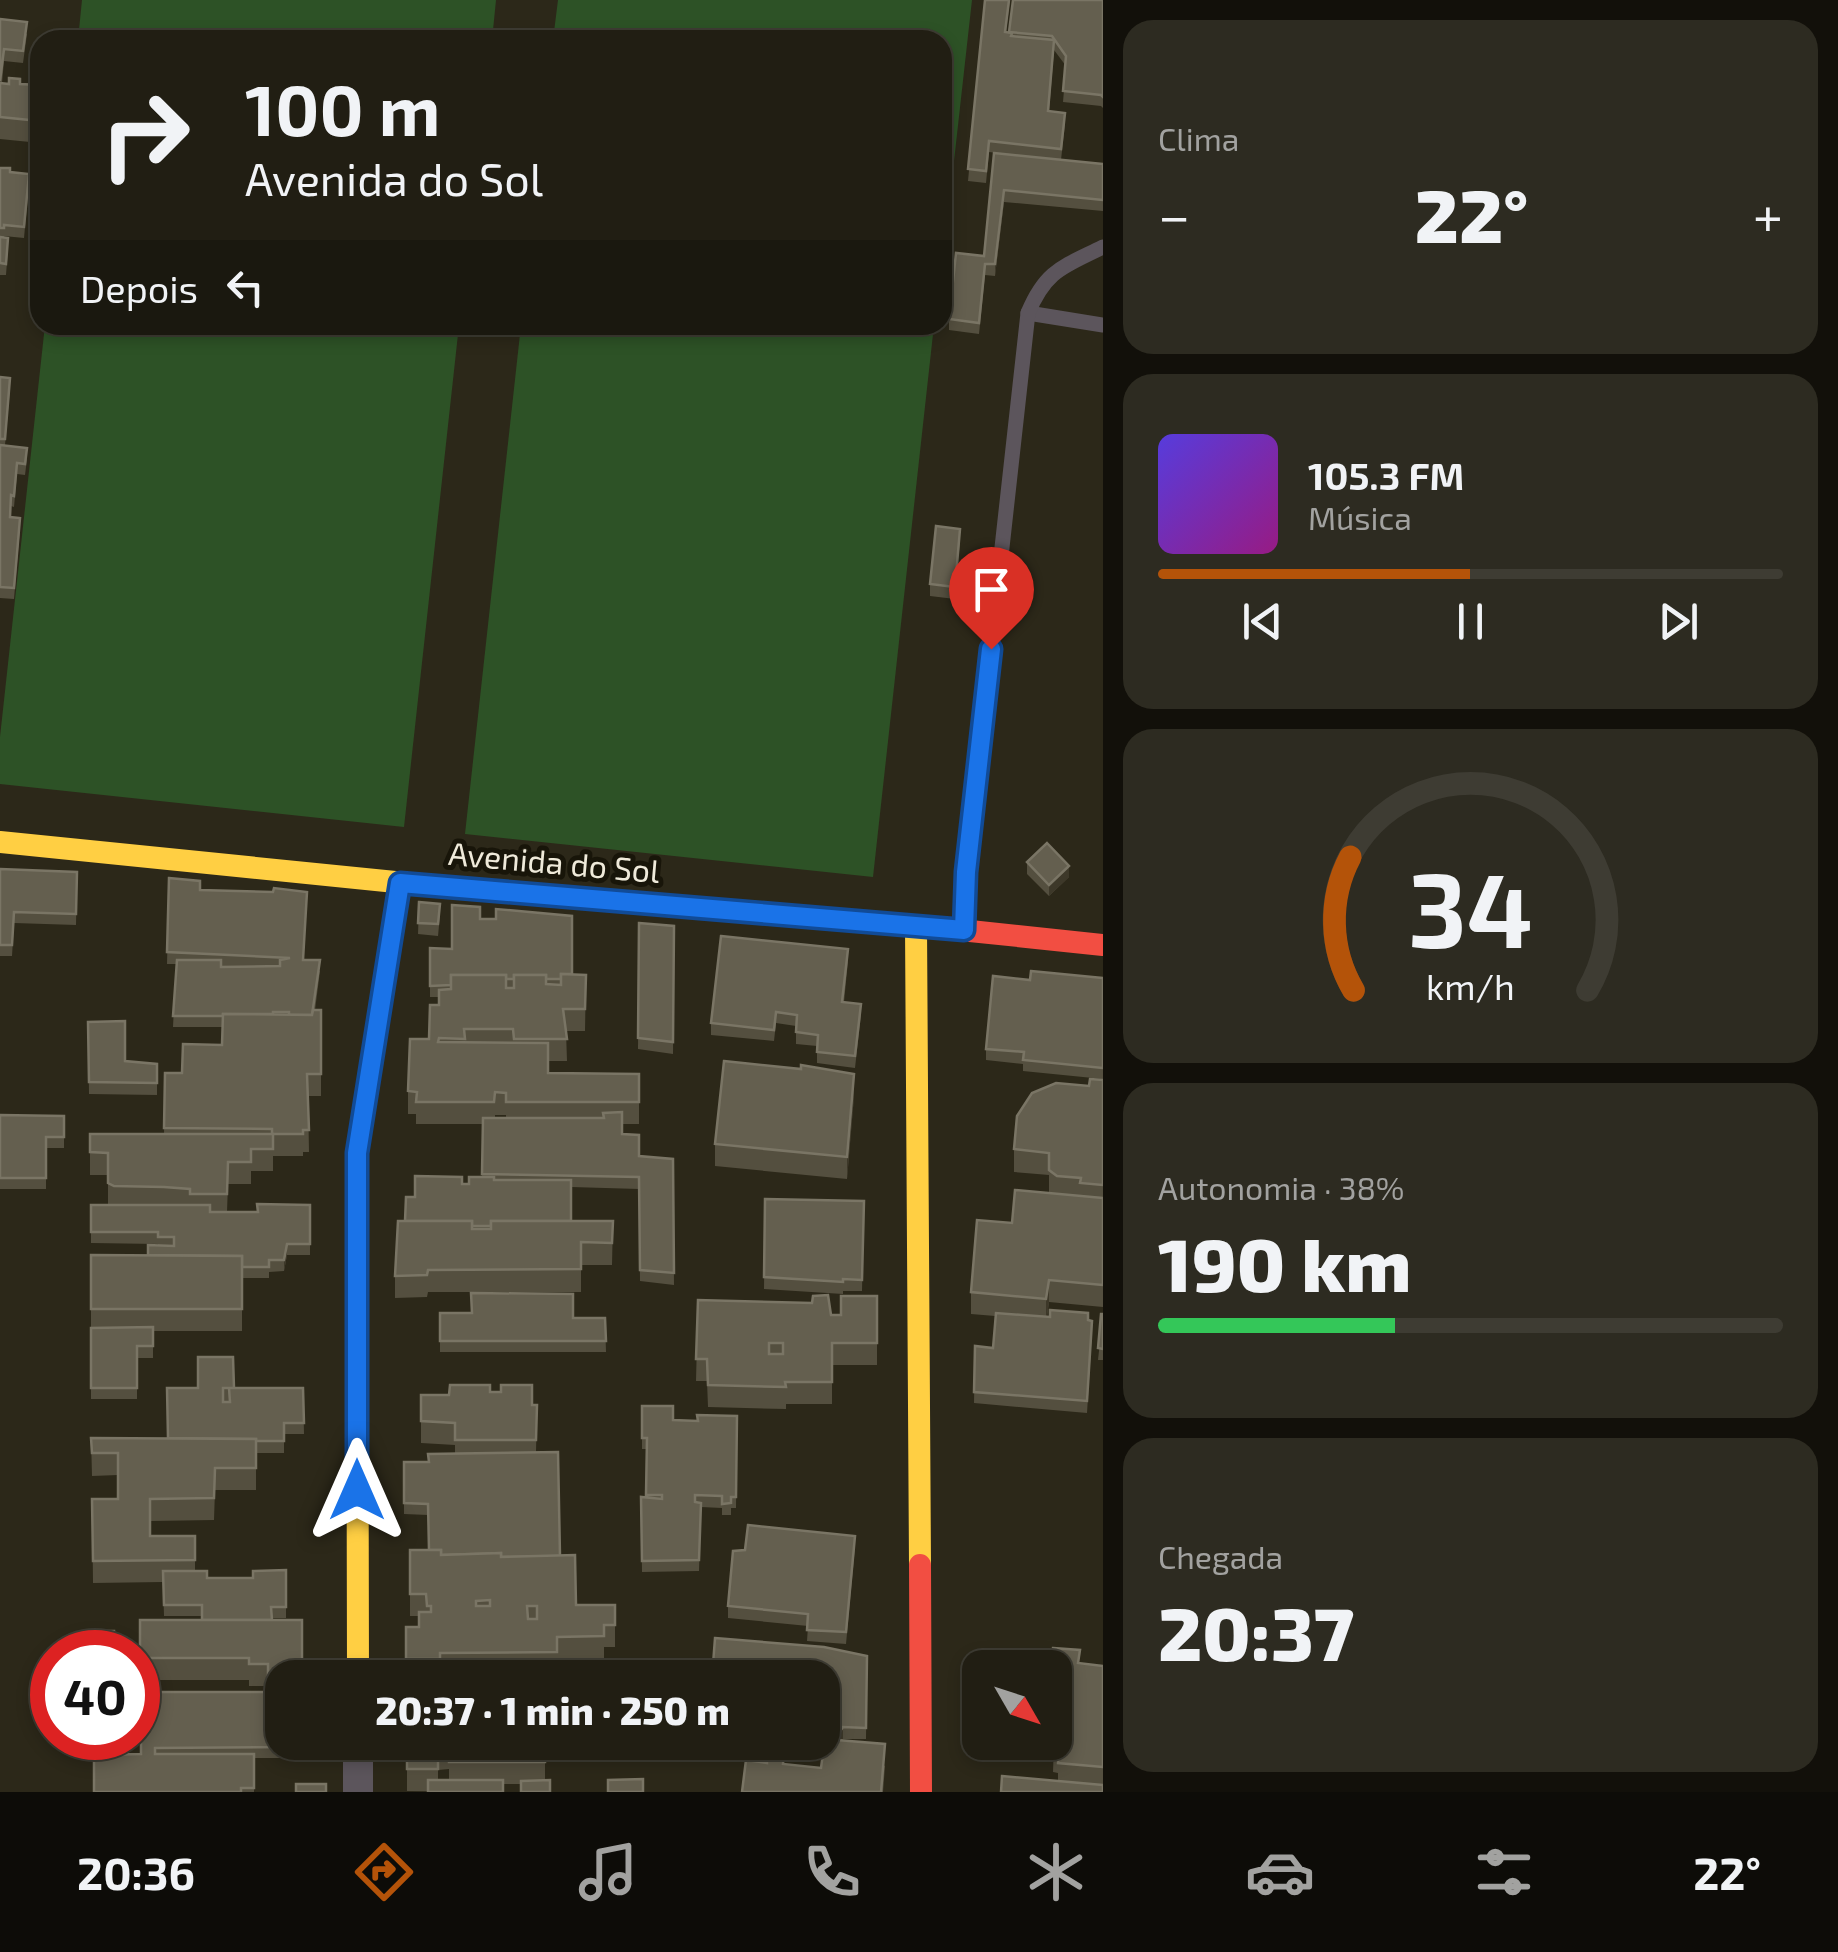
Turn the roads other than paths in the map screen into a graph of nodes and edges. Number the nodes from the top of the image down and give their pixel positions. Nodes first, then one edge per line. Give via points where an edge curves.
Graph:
1 (1103, 247) edge
2 (1028, 313) junction
3 (1103, 325) edge
4 (0, 842) edge
5 (400, 883) junction
6 (916, 926) junction
7 (964, 930) junction
8 (1103, 945) edge
9 (358, 1660) edge
10 (358, 1760) edge
11 (358, 1792) edge
12 (922, 1792) edge

1 - 2 lane via 1040,285
2 - 3 lane
2 - 7 lane
4 - 5 street, Avenida do Sol
5 - 6 street, Avenida do Sol
5 - 9 street via 357,1153
6 - 7 street, Avenida do Sol
6 - 12 street
7 - 8 street, Avenida do Sol
10 - 11 street

